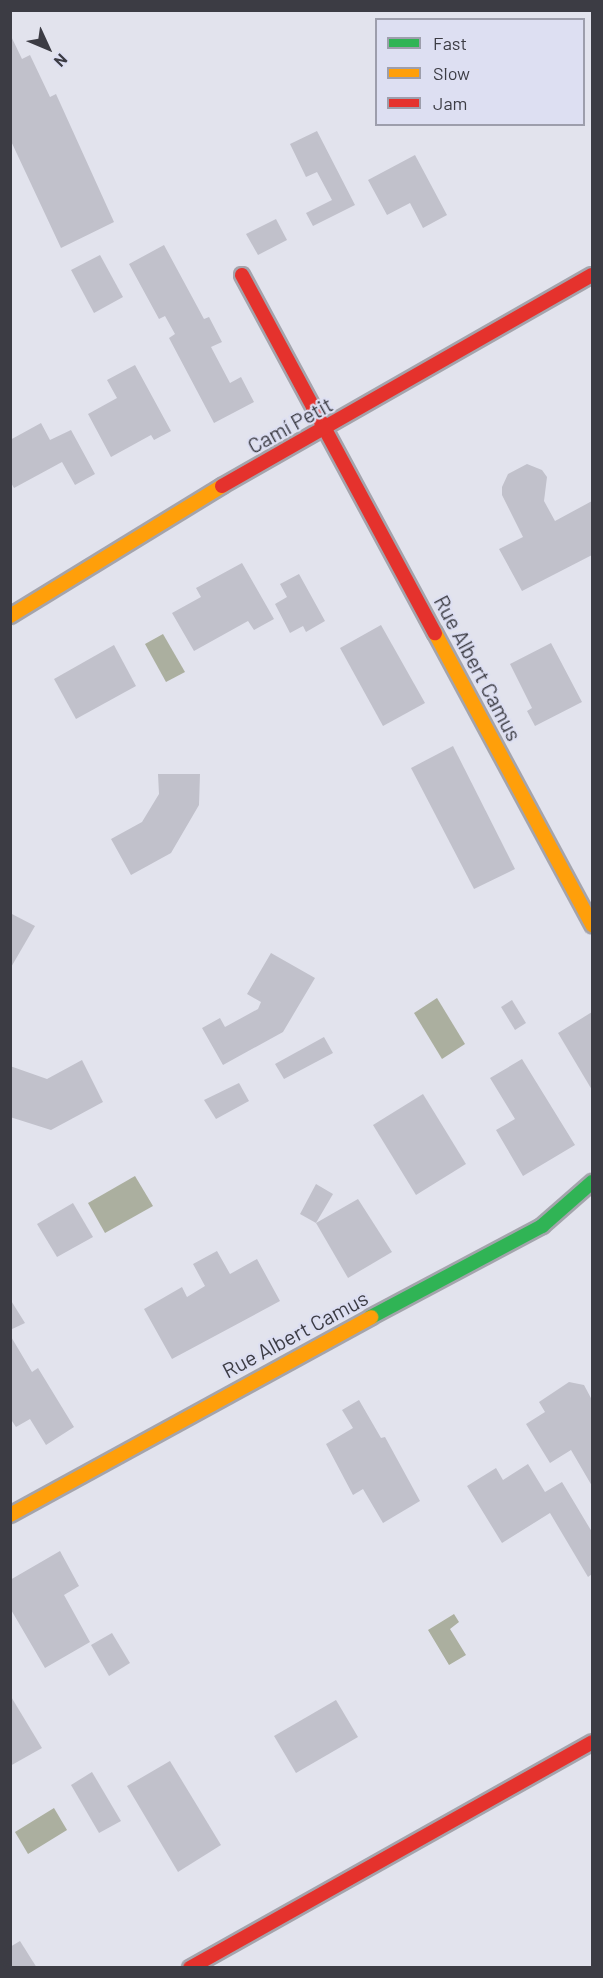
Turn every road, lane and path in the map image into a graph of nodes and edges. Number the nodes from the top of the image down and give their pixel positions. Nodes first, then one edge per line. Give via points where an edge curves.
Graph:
1 (242, 275) dead end
2 (592, 275) edge
3 (327, 429) junction
4 (10, 616) edge
5 (592, 925) edge
6 (592, 1182) edge
7 (10, 1515) edge
8 (592, 1742) edge
9 (190, 1968) edge

1 - 3 street, Rue Albert Camus
2 - 3 street, Camí Petit
3 - 4 street, Camí Petit via 223,485
3 - 5 street, Rue Albert Camus
6 - 7 street, Rue Albert Camus via 542,1226 172,1423
8 - 9 street

